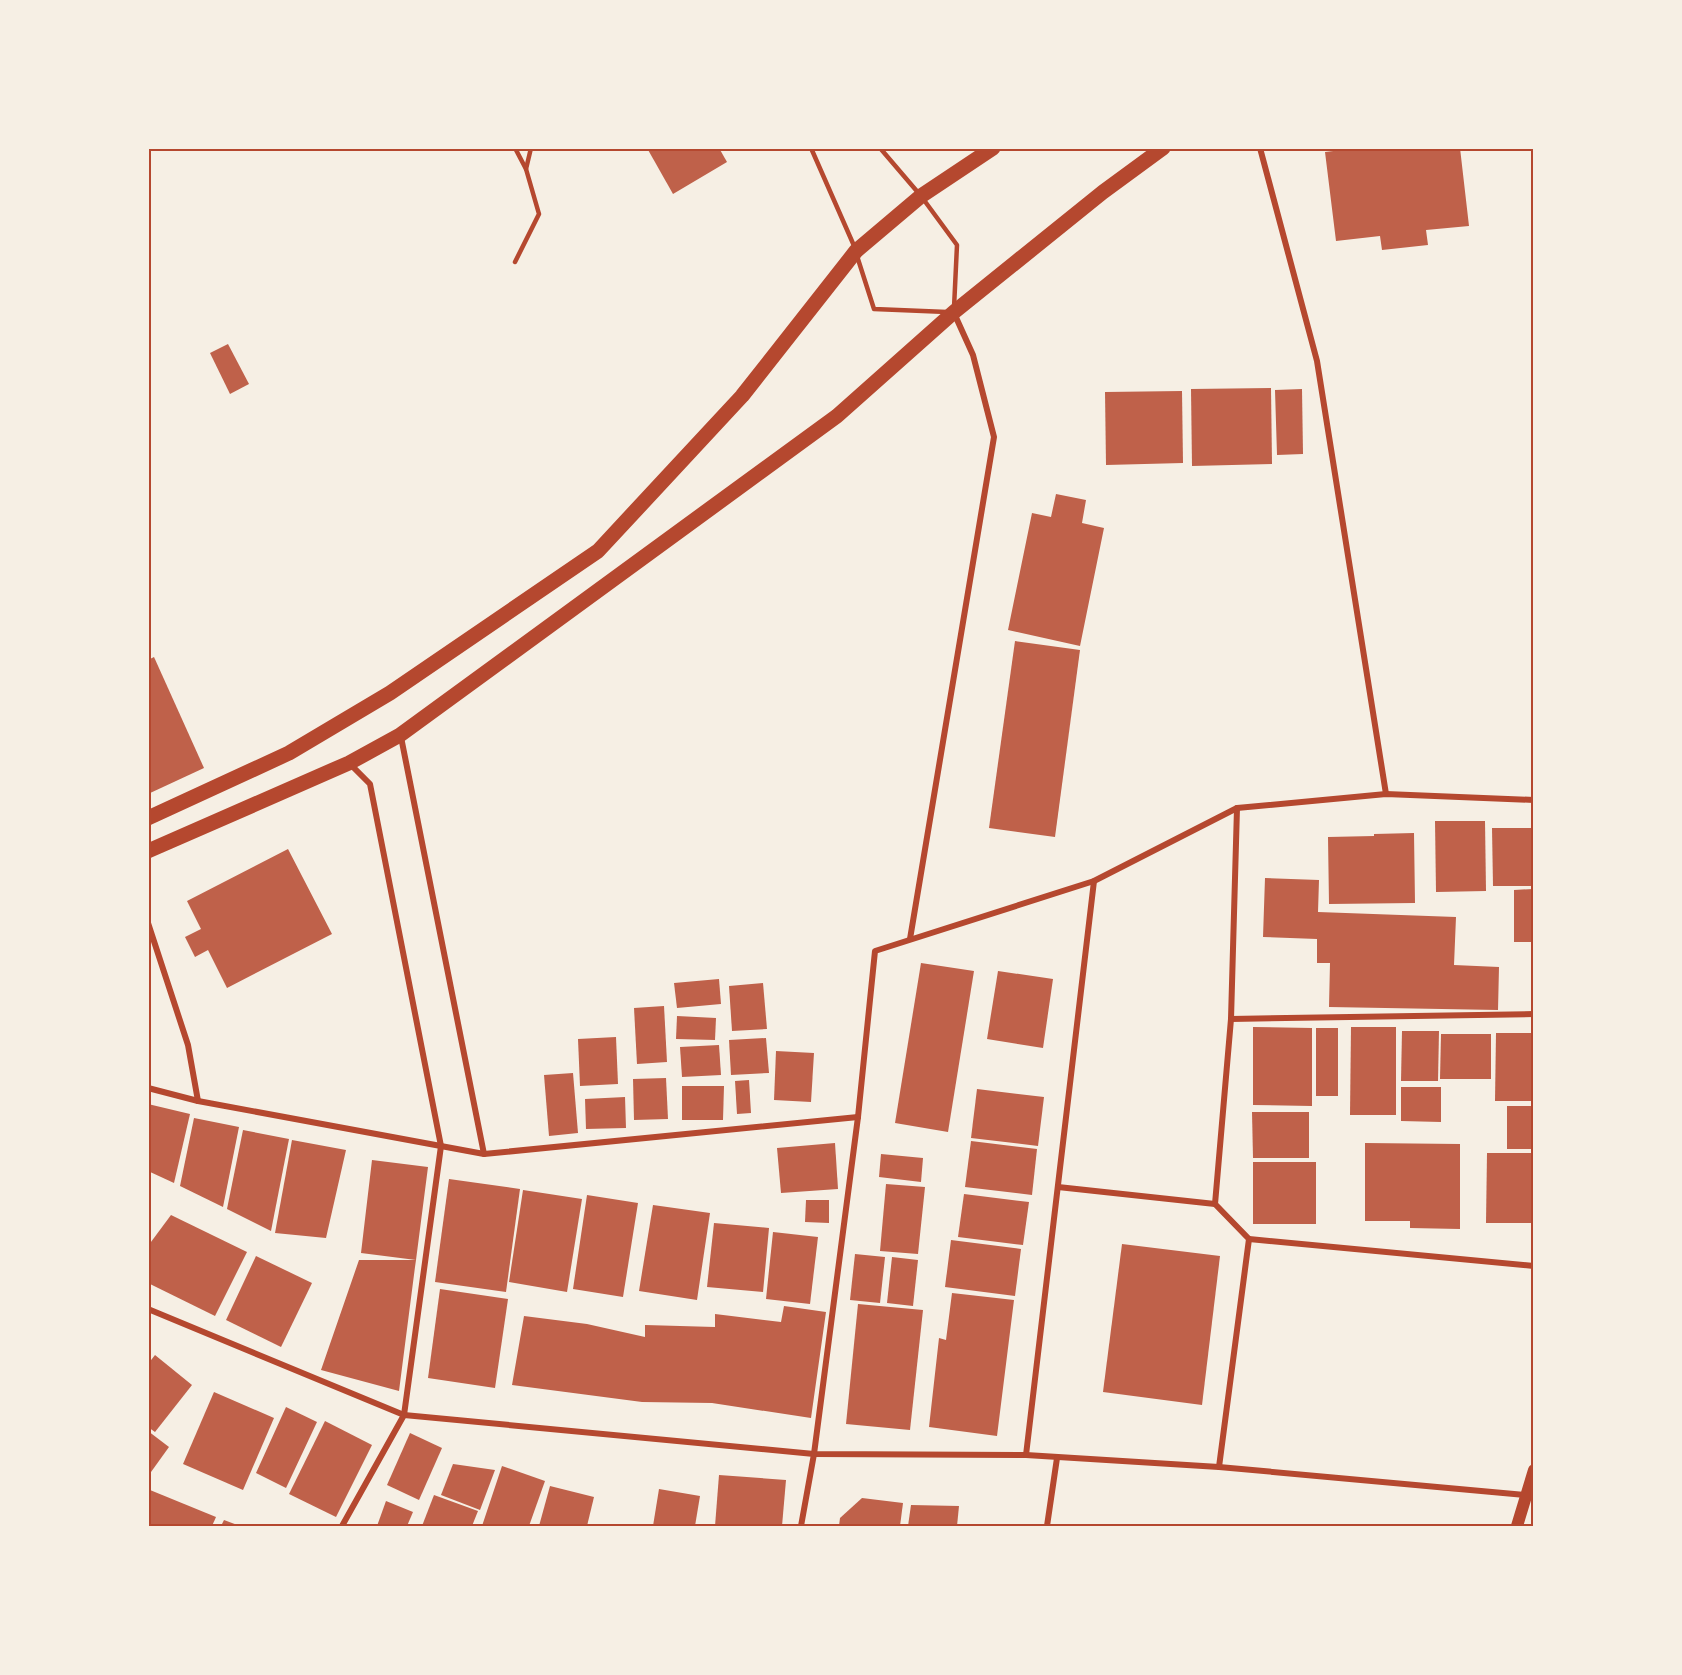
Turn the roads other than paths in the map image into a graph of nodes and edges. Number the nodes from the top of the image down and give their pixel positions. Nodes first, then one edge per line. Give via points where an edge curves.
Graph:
1 (515, 148) edge
2 (531, 148) edge
3 (811, 148) edge
4 (880, 148) edge
5 (993, 148) edge
6 (1163, 148) edge
7 (1260, 148) edge
8 (526, 170) junction
9 (921, 196) junction
10 (856, 251) junction
11 (515, 262) dead end
12 (954, 312) junction
13 (400, 735) junction
14 (349, 763) junction
15 (1386, 794) junction
16 (1533, 800) edge
17 (1237, 808) junction
18 (148, 818) edge
19 (148, 851) edge
20 (1094, 880) junction
21 (148, 924) edge
22 (910, 939) junction
23 (1533, 1014) edge
24 (1232, 1019) junction
25 (148, 1088) edge
26 (198, 1101) junction
27 (858, 1117) junction
28 (441, 1146) junction
29 (484, 1154) junction
30 (1058, 1187) junction
31 (1215, 1204) junction
32 (1250, 1239) junction
33 (1533, 1266) edge
34 (148, 1309) edge
35 (404, 1415) junction
36 (814, 1454) junction
37 (1026, 1455) junction
38 (1057, 1458) junction
39 (1219, 1467) junction
40 (1533, 1470) edge
41 (1525, 1495) junction
42 (342, 1527) edge
43 (801, 1527) edge
44 (1047, 1527) edge
45 (1517, 1527) edge

1 - 8 lane
2 - 8 lane
3 - 10 lane
4 - 9 lane
5 - 9 main road
6 - 12 main road
7 - 15 street via 1317,361
8 - 11 lane via 539,214
9 - 10 main road
9 - 12 lane via 957,245
10 - 12 lane via 874,309
10 - 18 main road via 742,396 598,551 390,693 289,753
12 - 13 main road via 837,416
12 - 22 street via 973,355 994,437
13 - 14 main road
13 - 29 street
14 - 19 main road
14 - 28 street via 370,784
15 - 16 street
15 - 17 street
17 - 20 street
17 - 24 street
20 - 22 street
20 - 30 street
21 - 26 street via 188,1045
22 - 27 street via 875,951
23 - 24 street
24 - 31 street
25 - 26 street
26 - 28 street
27 - 29 street
27 - 36 street
28 - 29 street
28 - 35 street
30 - 31 street
30 - 37 street
31 - 32 street
32 - 33 street
32 - 39 street
34 - 35 street
35 - 36 street
35 - 42 street
36 - 37 street
36 - 43 street
37 - 38 street
38 - 39 street
38 - 44 street
39 - 41 street
40 - 41 main road
41 - 45 main road

